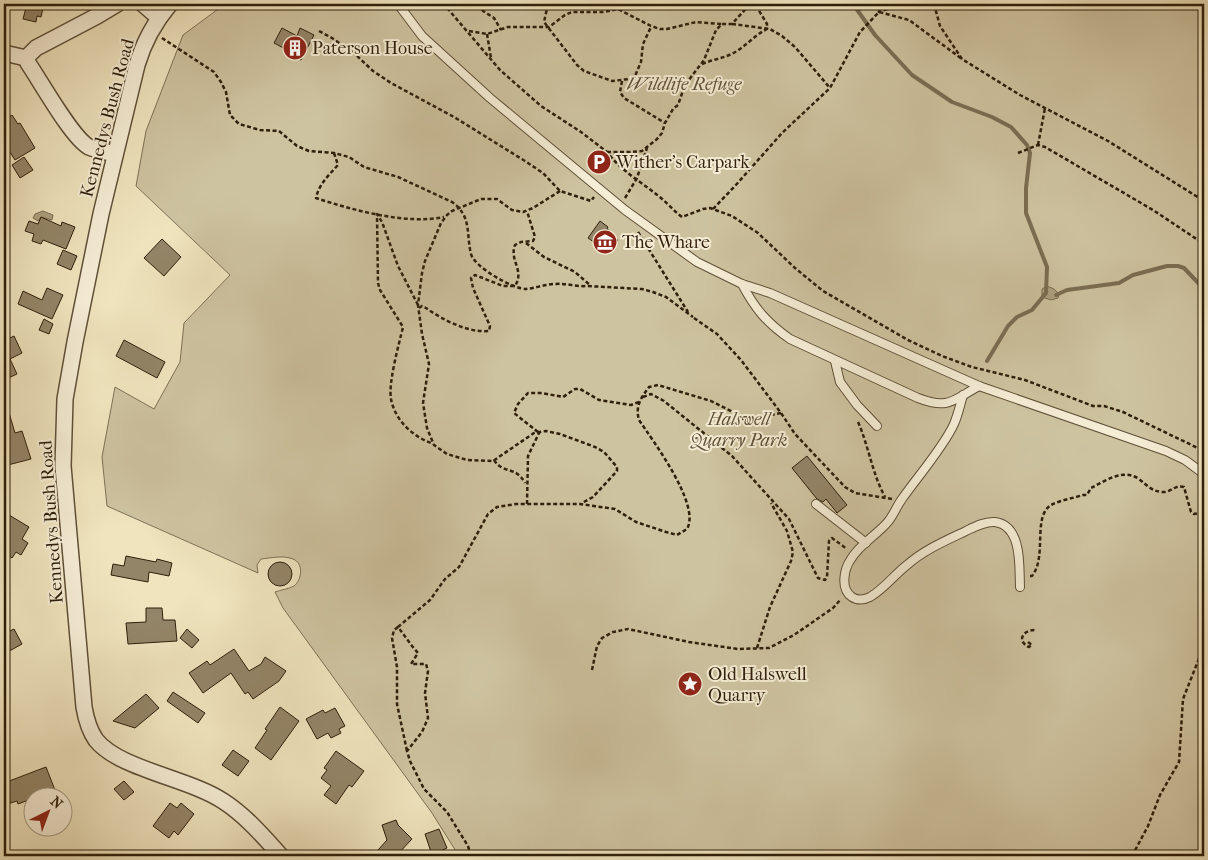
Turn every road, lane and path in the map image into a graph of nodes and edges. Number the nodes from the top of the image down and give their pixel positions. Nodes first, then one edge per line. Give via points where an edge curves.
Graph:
1 (117, 4) edge
2 (143, 4) edge
3 (170, 4) edge
4 (398, 4) edge
5 (442, 4) edge
6 (479, 4) edge
7 (548, 4) edge
8 (613, 4) edge
9 (750, 4) edge
10 (755, 4) edge
11 (877, 4) edge
12 (902, 4) edge
13 (934, 4) edge
14 (618, 9) junction
15 (879, 12) junction
16 (155, 24) junction
17 (722, 24) junction
18 (732, 24) junction
19 (651, 26) junction
20 (549, 27) junction
21 (767, 29) junction
22 (501, 30) junction
23 (319, 31) dead end
24 (468, 31) junction
25 (488, 34) junction
26 (4, 53) edge
27 (26, 58) junction
28 (962, 58) junction
29 (491, 59) junction
30 (700, 65) junction
31 (622, 81) junction
32 (830, 88) junction
33 (1045, 108) junction
34 (665, 123) junction
35 (1038, 146) junction
36 (647, 148) junction
37 (607, 152) junction
38 (334, 153) junction
39 (1018, 153) dead end
40 (115, 154) junction
41 (636, 178) junction
42 (600, 190) junction
43 (560, 191) junction
44 (1204, 201) edge
45 (459, 207) junction
46 (713, 209) junction
47 (526, 210) junction
48 (625, 210) junction
49 (377, 214) junction
50 (445, 216) junction
51 (524, 242) junction
52 (1204, 244) edge
53 (742, 284) junction
54 (515, 286) junction
55 (591, 286) junction
56 (419, 306) junction
57 (693, 317) junction
58 (835, 361) junction
59 (979, 386) junction
60 (963, 395) junction
61 (641, 398) junction
62 (854, 400) junction
63 (639, 402) junction
64 (781, 413) junction
65 (877, 426) dead end
66 (539, 432) junction
67 (432, 444) junction
68 (1204, 451) edge
69 (494, 460) junction
70 (1204, 474) edge
71 (526, 484) junction
72 (885, 498) junction
73 (769, 499) junction
74 (901, 500) junction
75 (527, 504) junction
76 (580, 504) junction
77 (816, 504) dead end
78 (1204, 512) edge
79 (866, 543) junction
80 (854, 555) junction
81 (1020, 573) junction
82 (1020, 587) dead end
83 (847, 592) junction
84 (398, 627) junction
85 (1034, 630) dead end
86 (1028, 642) dead end
87 (1204, 646) edge
88 (757, 648) junction
89 (592, 670) dead end
90 (407, 751) junction
91 (281, 856) edge
92 (471, 856) edge
93 (1132, 856) edge

1 - 27 street via 36,48
2 - 16 street
3 - 16 street, Kennedys Bush Road
4 - 42 lane via 443,57
5 - 24 path
6 - 22 path
7 - 20 path via 544,22
8 - 14 path
9 - 18 path
10 - 21 path via 768,24
11 - 15 path
12 - 15 path
13 - 28 path via 940,26
14 - 19 path
14 - 20 path via 572,12
15 - 28 path via 909,20
15 - 32 path via 861,31
16 - 38 path via 214,72 226,92 230,115 239,124 279,131 309,151
16 - 40 street, Kennedys Bush Road via 142,48
17 - 18 path
17 - 19 path via 696,22 667,29
17 - 30 path
18 - 21 path
19 - 31 path via 643,44 640,68 635,76
20 - 22 path via 508,27
20 - 31 path via 569,57 584,71 612,81
21 - 30 path via 738,51
21 - 32 path via 795,47
22 - 25 path
23 - 43 path via 354,53 391,83 525,161 543,173
24 - 25 path
24 - 29 path
25 - 29 path
26 - 27 street
27 - 40 street via 82,142
28 - 33 path
29 - 37 path via 541,106
30 - 34 path via 685,85 678,105
31 - 34 path via 620,92 624,98
32 - 46 path via 782,133
33 - 35 path
33 - 44 path via 1108,141
34 - 36 path via 662,133
35 - 39 path
35 - 52 path via 1045,147 1153,210
36 - 37 path via 636,152
36 - 41 path
37 - 41 path
38 - 45 path via 349,157 364,167 398,177
38 - 49 path via 338,164 322,182 316,198
40 - 91 street, Kennedys Bush Road via 74,342 65,400 63,466 87,720 92,734 103,747 119,758 187,783 223,801
41 - 46 path via 682,217
41 - 48 path via 625,195
42 - 43 path via 591,201
42 - 48 lane
43 - 47 path
45 - 47 path via 482,199 497,199 512,210
45 - 50 path
45 - 54 path via 465,218 473,258 488,272
46 - 68 path via 748,225 823,291 908,340 972,367 1025,380 1093,406 1123,412
47 - 51 path via 535,237
48 - 53 lane via 692,259
48 - 57 path
49 - 50 path via 407,218
49 - 56 path
49 - 67 path via 378,282 404,327 391,400 402,423
50 - 56 path via 425,261
51 - 54 path via 515,245 514,249 519,274
51 - 55 path via 544,257 576,272
53 - 58 lane via 753,305 777,330
53 - 59 lane via 770,293
54 - 55 path via 526,289 555,284
54 - 56 path via 503,286 475,275 472,278 473,288 490,326 488,331 466,328
55 - 57 path via 653,292 666,297
56 - 67 path via 429,364 424,412
57 - 64 path via 717,334
58 - 60 lane via 931,403 948,403
58 - 62 lane via 840,382
59 - 60 lane
59 - 70 lane via 1146,442 1185,460
60 - 74 lane via 954,424
61 - 63 path
61 - 64 path via 649,387 658,385 710,401 745,418
61 - 73 path via 651,394 664,401 723,448
62 - 65 lane
62 - 72 path via 851,407 866,440 875,477
63 - 66 path via 631,405 599,400 580,389 563,397 528,393 514,413
63 - 76 path via 639,420 683,494 690,516 689,526 676,535 636,522 615,509
64 - 72 path via 795,434 845,487 856,493
66 - 69 path
66 - 71 path via 528,456
66 - 76 path via 560,434 595,446 617,467 615,474 593,497
67 - 69 path via 458,457
69 - 71 path via 503,469 516,471
71 - 75 path
72 - 74 path
73 - 80 path via 792,524 818,578 825,580 827,577 829,541 832,538
73 - 88 path via 787,531 793,552
74 - 79 lane via 887,523
75 - 76 path
75 - 84 path via 497,507 488,514 459,567 445,579 430,600
77 - 79 lane
78 - 81 path via 1190,512 1186,491 1181,486 1162,492 1148,488 1137,478 1119,475 1091,488 1088,495 1048,507 1041,520 1037,570 1032,576 1025,577
79 - 80 lane
80 - 83 lane via 845,577
81 - 82 lane
81 - 83 lane via 1013,536 1001,524 988,523 922,554 870,597 856,600
83 - 88 path via 834,608 794,636 769,648
84 - 90 path via 392,638 397,667 397,704
84 - 90 path via 418,653 411,664 426,664 428,671 425,693 428,718
85 - 86 path via 1024,632 1021,637 1029,647 1032,645
87 - 93 path via 1183,699 1179,762
88 - 89 path via 738,649 689,642 628,629 602,638 594,655
90 - 92 path via 424,789 447,812

